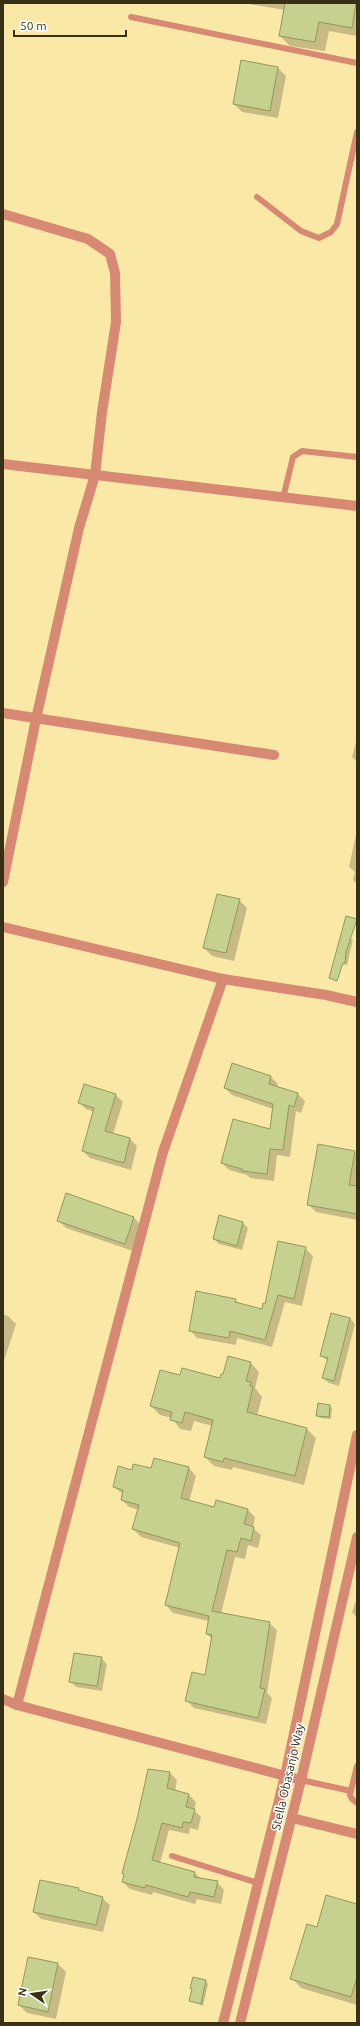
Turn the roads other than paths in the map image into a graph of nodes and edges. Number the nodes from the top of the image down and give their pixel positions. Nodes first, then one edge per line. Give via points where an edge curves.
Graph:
1 (131, 17) dead end
2 (357, 63) edge
3 (357, 132) edge
4 (257, 197) dead end
5 (3, 214) edge
6 (357, 457) edge
7 (3, 464) edge
8 (95, 476) junction
9 (283, 498) junction
10 (357, 506) edge
11 (3, 713) edge
12 (36, 719) junction
13 (274, 755) dead end
14 (7, 846) edge
15 (3, 882) edge
16 (3, 927) edge
17 (223, 979) junction
18 (357, 1002) edge
19 (357, 1435) edge
20 (357, 1537) edge
21 (3, 1699) edge
22 (17, 1705) junction
23 (357, 1766) edge
24 (285, 1776) junction
25 (301, 1780) junction
26 (351, 1791) junction
27 (357, 1803) edge
28 (292, 1818) junction
29 (357, 1834) edge
30 (172, 1856) dead end
31 (258, 1883) junction
32 (223, 2023) edge
33 (240, 2023) edge

1 - 2 lane
3 - 4 lane via 337,224 331,232 319,238 301,232
5 - 8 street via 88,239 110,254 115,273 116,322
6 - 9 lane via 302,451 293,457
7 - 8 street
8 - 9 street
8 - 12 street via 79,528
9 - 10 street
11 - 12 street
12 - 13 street
12 - 14 street
14 - 15 street
16 - 17 street
17 - 18 street
17 - 22 street via 163,1152
19 - 24 street
20 - 25 street, Stella Obasanjo Way
21 - 22 street
22 - 24 street
23 - 26 lane
24 - 25 street
24 - 31 street
25 - 26 lane
25 - 28 street, Stella Obasanjo Way
26 - 27 lane via 352,1799
28 - 29 street
28 - 33 street, Stella Obasanjo Way
30 - 31 lane
31 - 32 street

